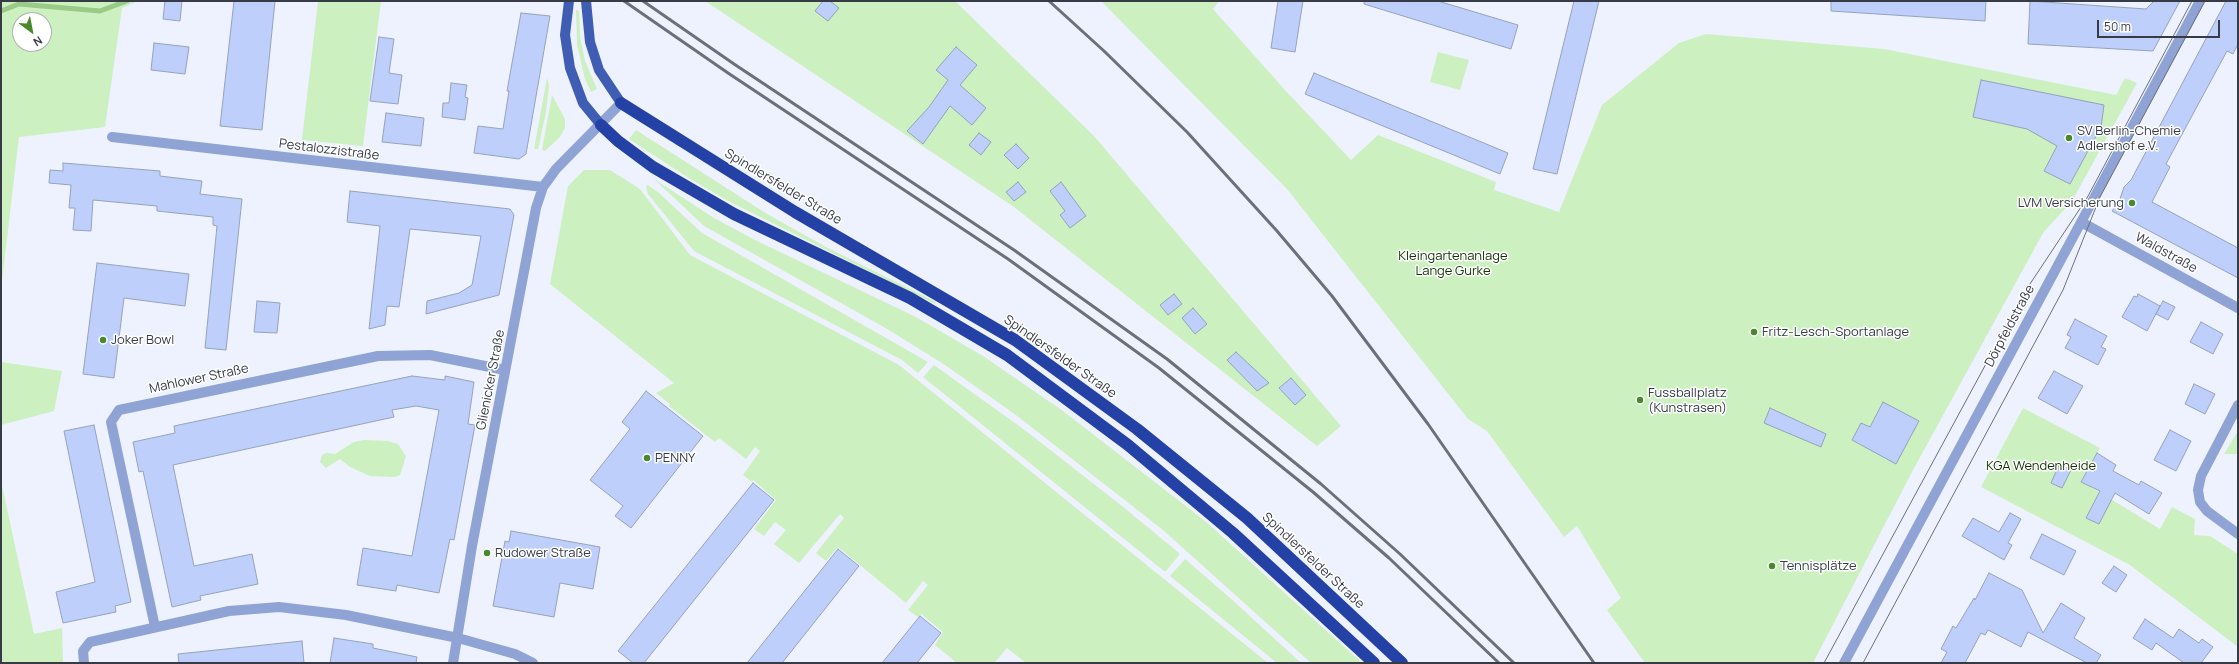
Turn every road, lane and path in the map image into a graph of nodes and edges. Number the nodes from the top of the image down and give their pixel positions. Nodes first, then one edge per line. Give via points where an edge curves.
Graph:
1 (569, 1) edge
2 (586, 1) edge
3 (2200, 1) edge
4 (621, 103) junction
5 (601, 125) junction
6 (112, 137) dead end
7 (543, 187) junction
8 (2081, 222) junction
9 (2238, 308) edge
10 (505, 370) junction
11 (2238, 405) edge
12 (2238, 534) edge
13 (154, 627) junction
14 (458, 638) junction
15 (84, 663) edge
16 (452, 663) edge
17 (533, 663) edge
18 (1374, 663) edge
19 (1402, 663) edge
20 (1844, 663) edge

1 - 5 main road via 565,34 570,68 583,103
2 - 4 main road via 589,36 594,56 599,70
3 - 8 street, Dörpfeldstraße
4 - 5 street, Glienicker Straße
4 - 19 highway, Spindlersfelder Straße via 795,212 1015,340 1137,429 1247,518
5 - 7 street, Glienicker Straße via 570,153
5 - 18 highway via 653,167 734,214 910,298 1006,355 1128,445 1233,533
6 - 7 street, Pestalozzistraße
7 - 10 street, Glienicker Straße via 536,208
8 - 9 street, Waldstraße
8 - 20 street, Dörpfeldstraße
10 - 13 street, Mahlower Straße via 430,355 378,356 119,410 111,422
10 - 14 street, Glienicker Straße via 472,546
11 - 12 street via 2201,476 2198,490 2200,502 2207,511
13 - 14 street via 228,611 279,607 346,615
13 - 15 street via 90,642 83,651
14 - 16 street, Glienicker Straße
14 - 17 street via 515,654

